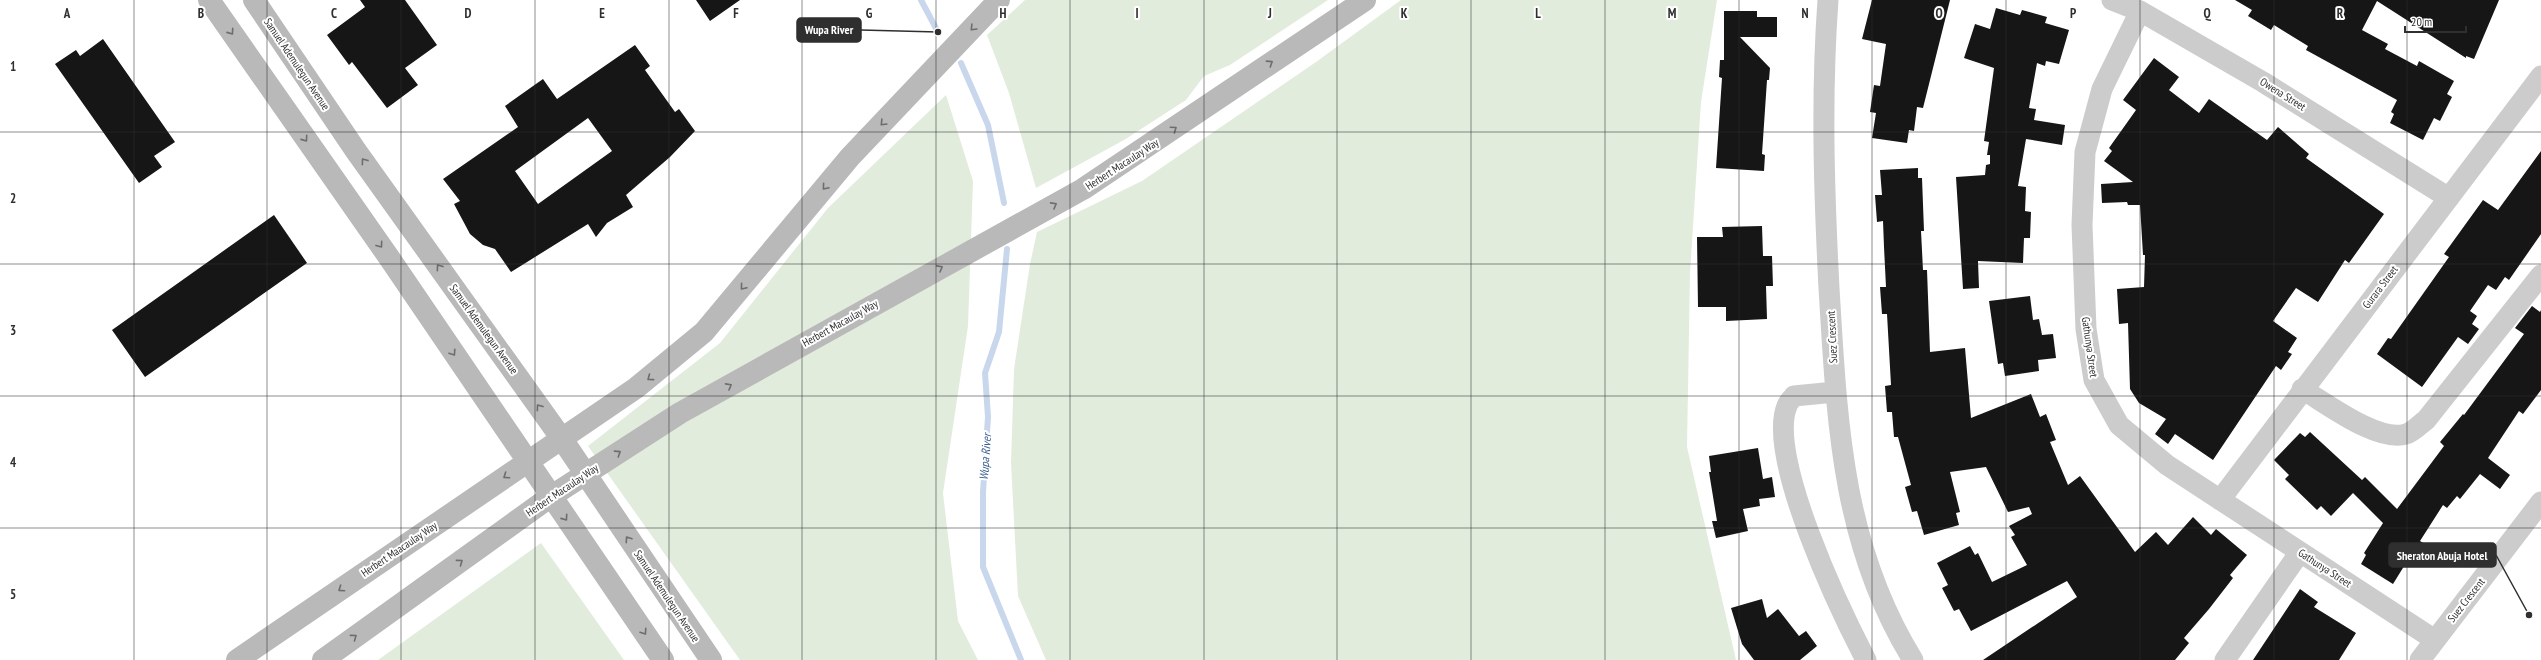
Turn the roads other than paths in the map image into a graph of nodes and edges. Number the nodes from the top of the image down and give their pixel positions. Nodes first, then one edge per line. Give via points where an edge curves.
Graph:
1 (209, 0) edge
2 (254, 0) edge
3 (1000, 0) edge
4 (1365, 0) edge
5 (1828, 0) edge
6 (2112, 0) edge
7 (2140, 11) junction
8 (2541, 76) edge
9 (2535, 97) edge
10 (2448, 198) junction
11 (2541, 275) edge
12 (2302, 389) junction
13 (1835, 392) junction
14 (562, 439) junction
15 (527, 462) junction
16 (585, 474) junction
17 (550, 497) junction
18 (2220, 500) junction
19 (2541, 502) edge
20 (2300, 552) junction
21 (2435, 640) junction
22 (238, 660) edge
23 (323, 660) edge
24 (663, 660) edge
25 (711, 660) edge
26 (1866, 660) edge
27 (1913, 660) edge
28 (2225, 660) edge
29 (2420, 660) edge

1 -> 15 main road via 388,256
14 -> 2 main road, Samuel Ademulegun Avenue via 356,151
3 -> 14 main road via 850,157 704,332 636,388
16 -> 4 main road, Herbert Macaulay Way via 680,413 1083,189
5 - 13 street, Suez Crescent via 1823,73 1824,199
6 - 7 street, Owena Street
7 - 10 street, Owena Street via 2263,82
7 - 18 street, Gathunya Street via 2102,89 2085,152 2082,225 2086,314 2094,380 2119,425 2167,464
8 - 9 street, Gurara Street
9 - 10 street, Gurara Street
10 - 12 street, Gurara Street
11 - 12 street via 2426,420 2406,434 2388,436 2358,423
12 - 18 street, Gurara Street
13 - 26 street via 1794,396 1787,405 1784,433 1790,478 1820,563
13 - 27 street, Suez Crescent via 1844,475 1858,534 1880,594
14 - 15 main road, Herbert Maacaulay Way
14 - 16 main road, Samuel Ademulegun Avenue
15 - 17 main road
15 -> 22 main road, Herbert Maacaulay Way
16 - 17 main road, Herbert Macaulay Way
25 -> 16 main road, Samuel Ademulegun Avenue
23 -> 17 main road, Herbert Macaulay Way
17 -> 24 main road
18 - 20 street, Gathunya Street
19 - 21 street, Suez Crescent
20 - 21 street, Gathunya Street
20 - 28 street
21 - 29 street, Suez Crescent

